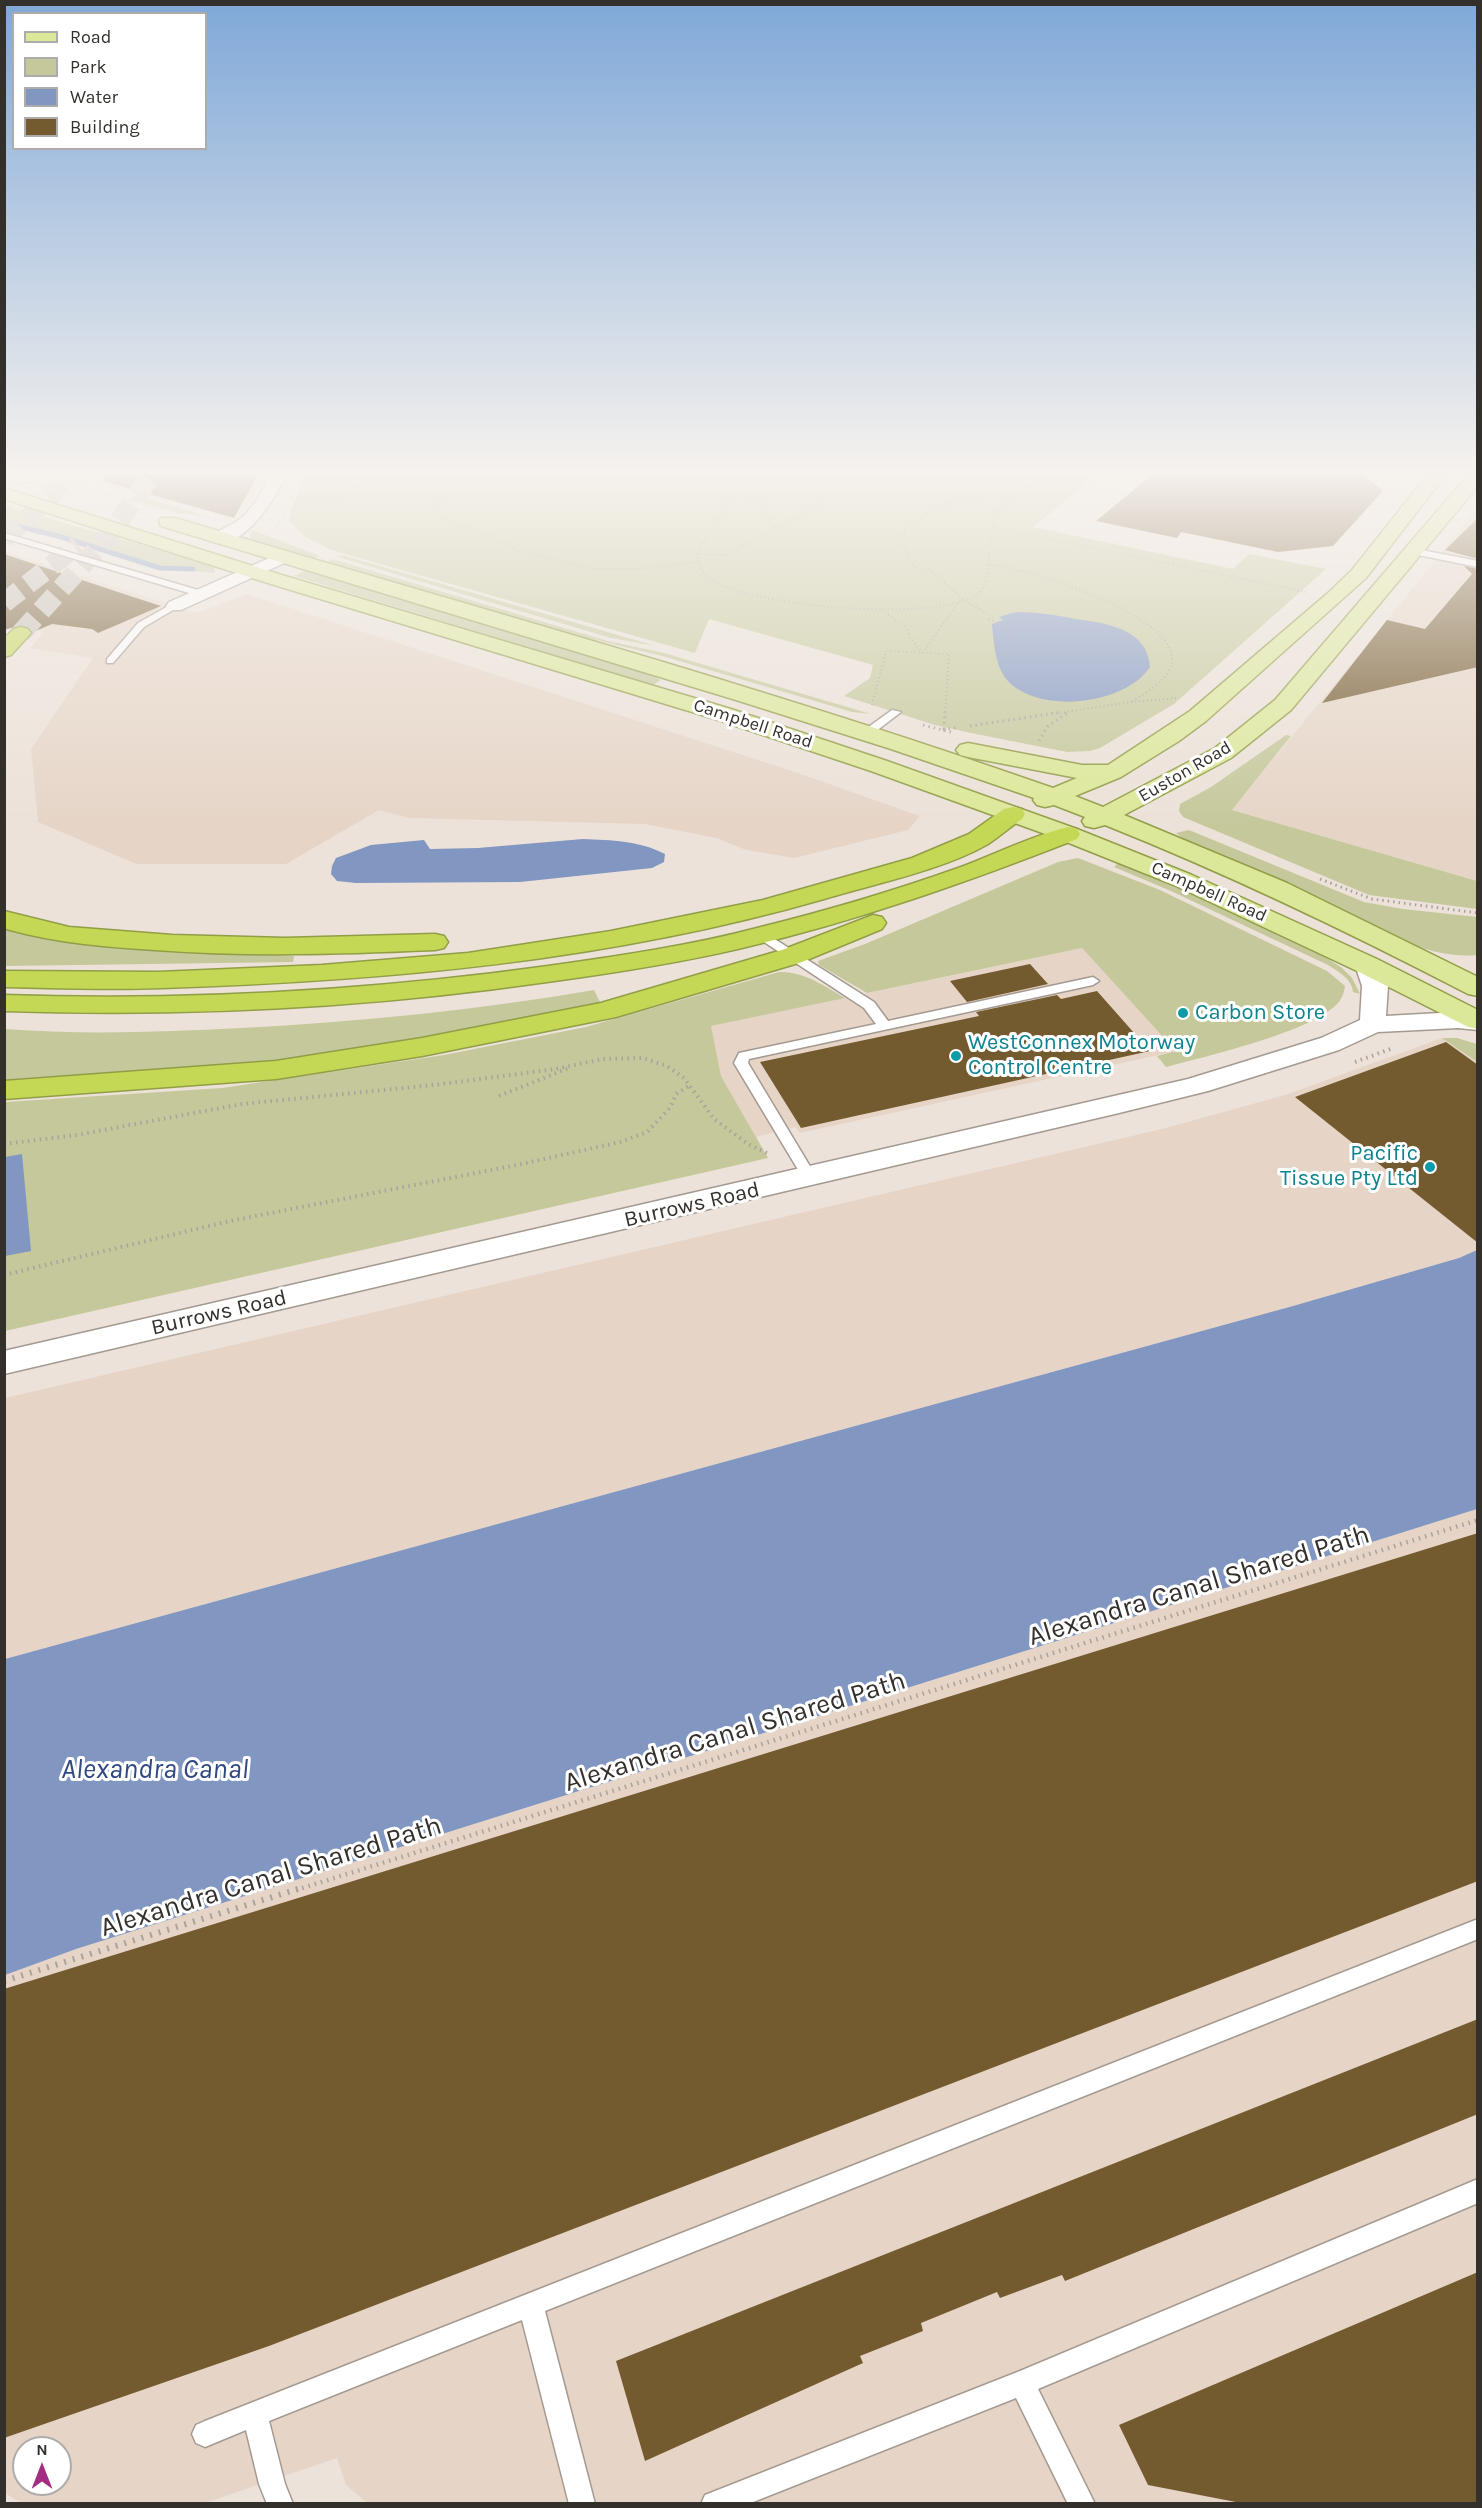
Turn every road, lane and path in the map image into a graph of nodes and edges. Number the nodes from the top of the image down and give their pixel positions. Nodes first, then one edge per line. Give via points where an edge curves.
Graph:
1 (192, 591) edge
2 (209, 591) edge
3 (314, 591) edge
4 (396, 591) edge
5 (747, 591) edge
6 (954, 591) edge
7 (981, 591) edge
8 (1081, 591) edge
9 (1305, 591) edge
10 (1341, 591) edge
11 (1378, 591) edge
12 (1310, 592) dead end
13 (202, 594) junction
14 (964, 600) junction
15 (959, 604) junction
16 (175, 606) joint
17 (881, 610) junction
18 (21, 633) tunnel mouth
19 (1014, 633) dead end
20 (4, 651) edge
21 (922, 653) junction
22 (110, 661) dead end
23 (1179, 698) dead end
24 (1131, 702) junction
25 (871, 710) dead end
26 (896, 712) dead end
27 (1068, 713) junction
28 (1044, 732) dead end
29 (877, 736) junction
30 (1113, 772) junction
31 (1053, 797) junction
32 (1013, 814) junction
33 (1087, 825) junction
34 (993, 863) junction
35 (1310, 875) dead end
36 (1478, 913) edge
37 (4, 919) edge
38 (762, 936) junction
39 (792, 956) junction
40 (1367, 965) junction
41 (4, 978) edge
42 (1092, 981) dead end
43 (1477, 987) edge
44 (4, 1003) edge
45 (1478, 1021) edge
46 (1373, 1024) junction
47 (884, 1025) junction
48 (573, 1065) junction
49 (689, 1086) junction
50 (4, 1090) edge
51 (499, 1096) dead end
52 (4, 1144) edge
53 (810, 1178) junction
54 (4, 1275) edge
55 (4, 1362) edge
56 (1478, 1520) edge
57 (1478, 1929) edge
58 (4, 1981) edge
59 (1478, 2191) edge
60 (531, 2306) junction
61 (1022, 2383) junction
62 (255, 2415) junction
63 (205, 2434) dead end
64 (280, 2504) edge
65 (582, 2504) edge
66 (714, 2504) edge
67 (1082, 2504) edge

1 - 13 lane
2 - 13 street
3 - 32 main road, Campbell Road via 723,714
4 - 29 main road, Campbell Road
5 - 17 path via 803,603
6 - 14 path
7 - 14 path
8 - 24 path via 1151,625 1172,656 1168,676 1160,685
9 - 12 path
10 - 30 main road, Euston Road via 1198,716
11 - 33 main road, Euston Road via 1283,705 1223,753
13 - 16 street
14 - 15 path
14 - 19 path
15 - 17 path
15 - 21 path
16 - 22 lane via 141,625
17 - 21 path via 906,627
18 - 20 highway
21 - 25 path via 886,651
21 - 27 path via 949,654 944,730
23 - 24 path
24 - 27 path
26 - 29 lane
27 - 28 path
29 - 30 main road via 1082,772
29 - 31 main road, Campbell Road
30 - 31 main road, Euston Road
31 - 32 main road, Euston Road
31 - 33 main road via 1056,807
32 - 33 main road, Campbell Road
32 - 37 highway via 908,858 749,903 553,932 396,944 247,947 103,939 53,932
32 - 41 highway via 978,839 921,863 767,907 611,939 468,961 322,973 159,980
33 - 34 highway
33 - 40 main road, Campbell Road via 1183,880
33 - 43 main road, Campbell Road via 1226,865
33 - 45 main road via 1300,915 1439,988
34 - 38 highway
34 - 39 highway via 911,908
35 - 36 path via 1372,899
38 - 39 lane
38 - 44 highway via 668,956 390,994 150,1006
39 - 47 lane via 869,1005
39 - 50 highway via 606,1011 422,1047 276,1070
40 - 45 main road, Campbell Road
40 - 46 street via 1375,986
42 - 47 lane
45 - 46 street, Burrows Road
46 - 53 street, Burrows Road via 1330,1044 1198,1085
47 - 53 lane via 749,1053 742,1059
48 - 49 path via 643,1058 667,1066
48 - 51 path
48 - 52 path via 434,1085 242,1104 77,1135
49 - 53 path via 714,1119 748,1144
49 - 54 path via 676,1094 647,1132 620,1142 230,1221
53 - 55 street, Burrows Road
56 - 58 path, Alexandra Canal Shared Path
57 - 60 lane
59 - 61 lane
60 - 62 lane
60 - 65 lane
61 - 66 lane
61 - 67 lane
62 - 63 lane
62 - 64 lane

